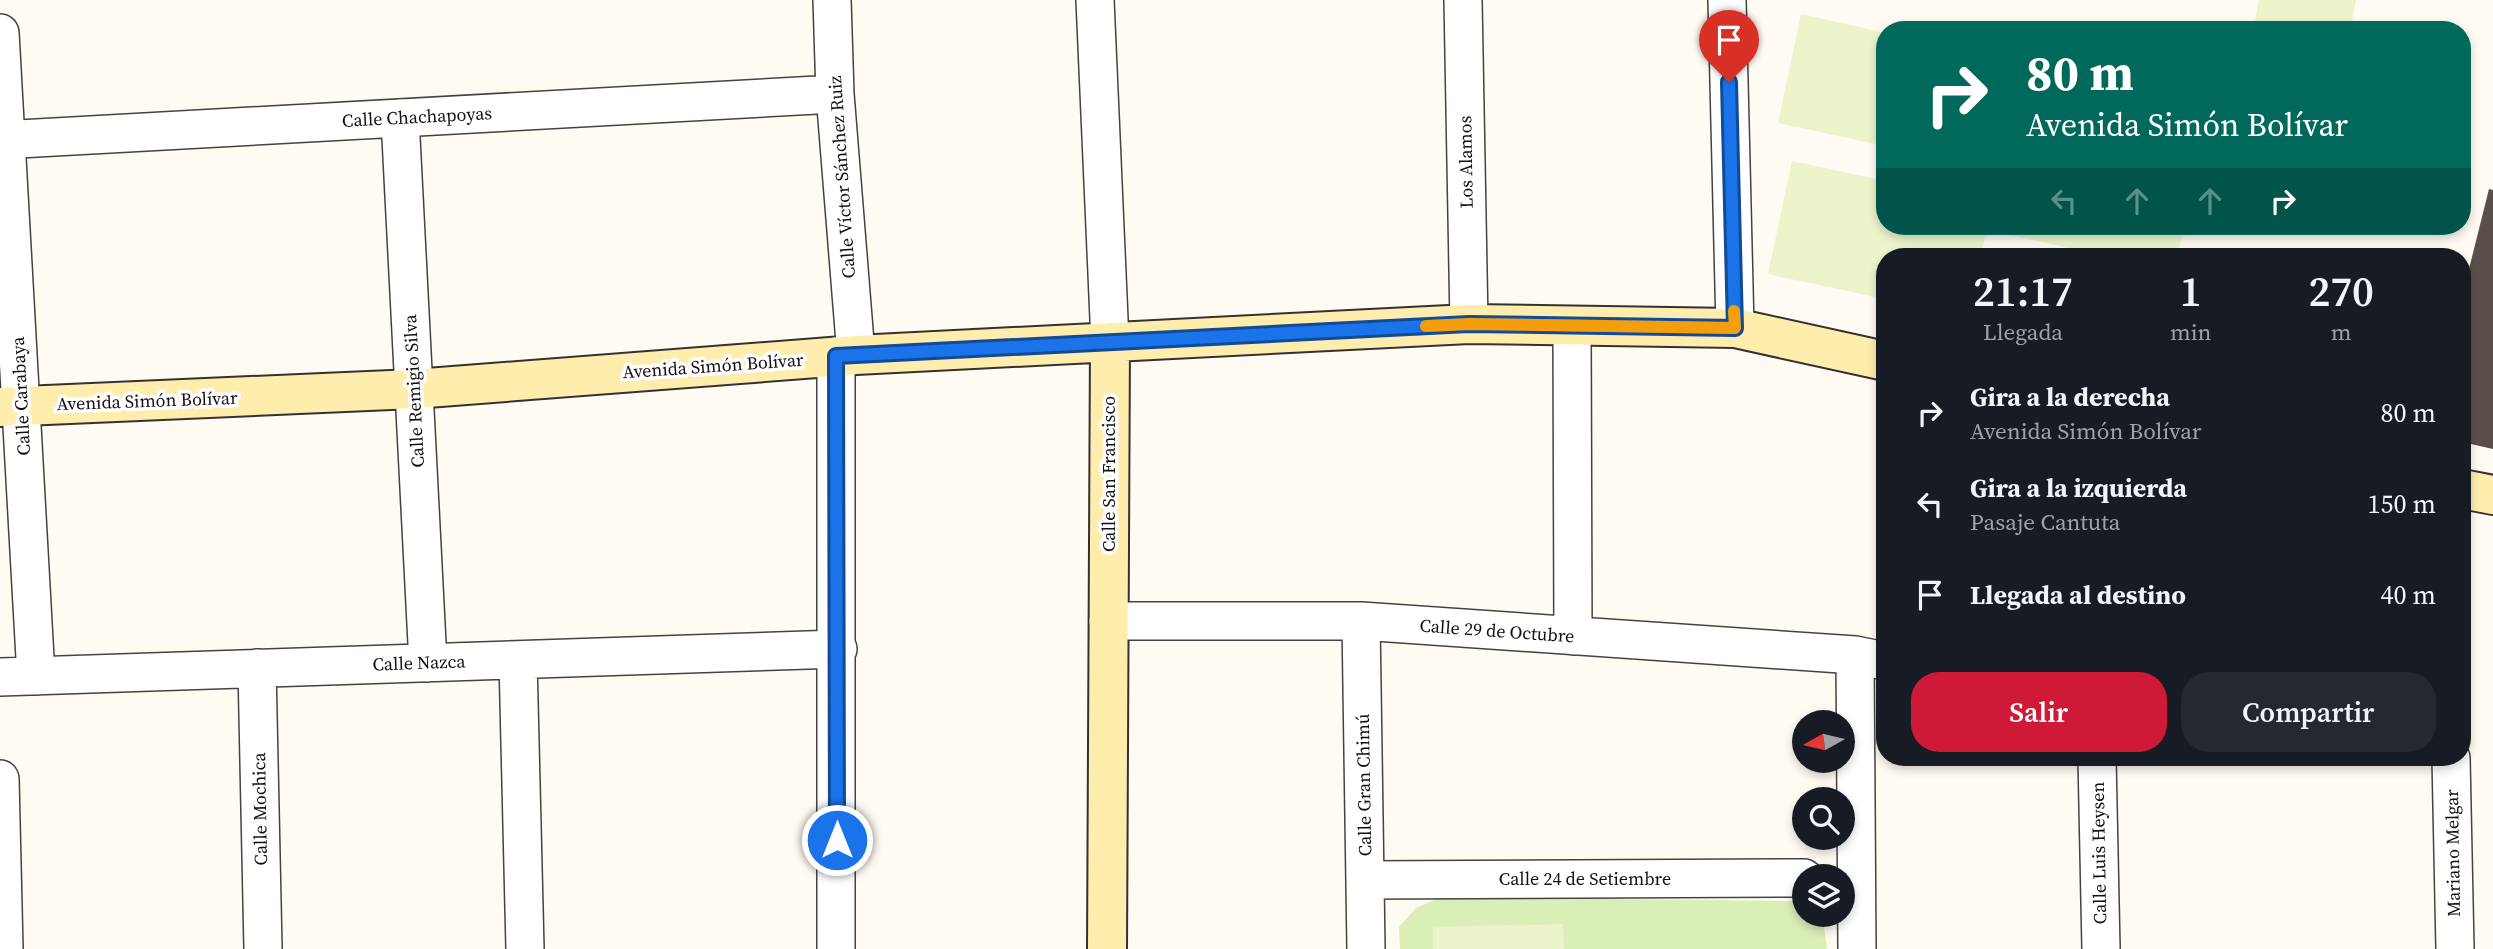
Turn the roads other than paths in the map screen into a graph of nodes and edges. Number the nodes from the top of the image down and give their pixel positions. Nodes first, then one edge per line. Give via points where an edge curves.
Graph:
1 (832, 0) edge
2 (1095, 0) edge
3 (1463, 0) edge
4 (1727, 0) edge
5 (0, 33) edge
6 (835, 94) junction
7 (400, 118) junction
8 (2, 140) edge
9 (1469, 324) junction
10 (1572, 326) junction
11 (1735, 328) junction
12 (1110, 342) junction
13 (846, 355) junction
14 (1876, 358) edge
15 (414, 389) junction
16 (11, 407) edge
17 (2471, 491) edge
18 (2493, 495) edge
19 (1108, 621) junction
20 (1362, 621) junction
21 (1573, 636) junction
22 (838, 649) junction
23 (1870, 658) edge
24 (518, 660) junction
25 (428, 663) junction
26 (257, 668) junction
27 (36, 676) junction
28 (0, 677) edge
29 (2097, 766) edge
30 (2451, 766) edge
31 (0, 779) edge
32 (1851, 864) edge
33 (1792, 878) edge
34 (1365, 880) junction
35 (1855, 927) edge
36 (3, 946) edge
37 (264, 949) edge
38 (525, 949) edge
39 (836, 949) edge
40 (1107, 949) edge
41 (1366, 949) edge
42 (1857, 949) edge
43 (2101, 949) edge
44 (2455, 949) edge

1 - 6 street, Calle Víctor Sánchez Ruiz
2 - 12 street, Calle San Francisco
3 - 9 street, Los Alamos
4 - 11 street
5 - 8 street, Calle Carabaya
6 - 7 street, Calle Chachapoyas
6 - 13 street, Calle Víctor Sánchez Ruiz
7 - 8 street, Calle Chachapoyas
7 - 15 street, Calle Remigio Silva
8 - 16 street, Calle Carabaya
9 - 10 street, Avenida Simón Bolívar
9 - 12 street, Avenida Simón Bolívar
10 - 11 street, Avenida Simón Bolívar
10 - 21 street
11 - 14 street, Avenida Simón Bolívar
12 - 13 street, Avenida Simón Bolívar
12 - 19 street, Calle San Francisco
13 - 15 street, Avenida Simón Bolívar
13 - 22 street, Calle Víctor Sánchez Ruiz
15 - 16 street, Avenida Simón Bolívar
15 - 25 street, Calle Remigio Silva
16 - 27 street, Calle Carabaya
17 - 18 street
19 - 20 street, Calle 29 de Octubre
19 - 40 street, Calle San Francisco
20 - 21 street, Calle 29 de Octubre
20 - 34 street, Calle Gran Chimú
21 - 23 street, Calle 29 de Octubre
22 - 24 street, Calle Nazca
22 - 39 street, Calle Víctor Sánchez Ruiz
23 - 32 street
24 - 25 street, Calle Nazca
24 - 38 street
25 - 26 street, Calle Nazca
26 - 27 street, Calle Nazca
26 - 37 street, Calle Mochica
27 - 28 street, Calle Nazca
29 - 43 street, Calle Luis Heysen
30 - 44 street, Mariano Melgar
31 - 36 street
33 - 34 street, Calle 24 de Setiembre
34 - 41 street, Calle Gran Chimú
35 - 42 street

